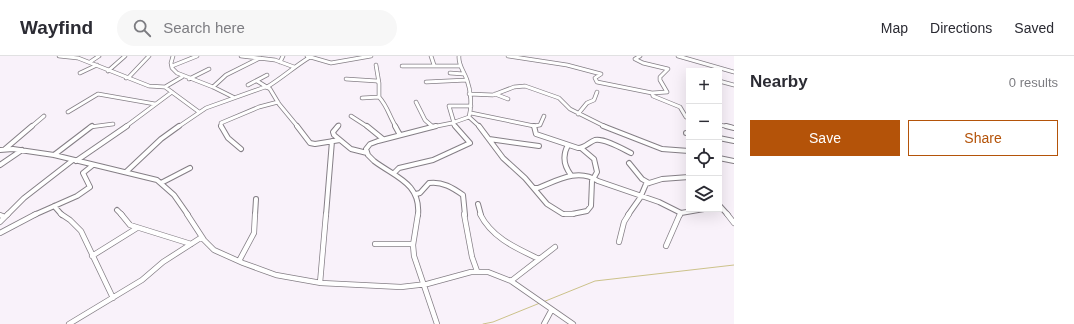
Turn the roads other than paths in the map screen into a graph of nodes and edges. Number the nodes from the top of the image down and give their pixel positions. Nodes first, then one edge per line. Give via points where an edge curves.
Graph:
1 (59, 56) edge
2 (99, 56) edge
3 (125, 56) edge
4 (149, 56) edge
5 (173, 56) edge
6 (197, 56) edge
7 (241, 56) edge
8 (283, 56) edge
9 (307, 56) edge
10 (371, 56) edge
11 (431, 56) edge
12 (459, 56) edge
13 (508, 56) edge
14 (640, 56) edge
15 (678, 56) edge
16 (310, 57) junction
17 (355, 57) edge
18 (260, 58) junction
19 (90, 62) junction
20 (280, 62) junction
21 (376, 64) dead end
22 (97, 65) junction
23 (434, 65) junction
24 (172, 66) junction
25 (402, 66) dead end
26 (460, 66) junction
27 (294, 67) junction
28 (720, 68) edge
29 (209, 69) dead end
30 (722, 69) edge
31 (108, 71) junction
32 (734, 72) edge
33 (80, 73) dead end
34 (450, 73) dead end
35 (464, 74) junction
36 (267, 75) dead end
37 (182, 77) junction
38 (125, 78) junction
39 (189, 79) junction
40 (346, 79) dead end
41 (467, 80) junction
42 (257, 81) junction
43 (722, 81) edge
44 (426, 82) dead end
45 (379, 83) junction
46 (248, 85) dead end
47 (734, 85) edge
48 (165, 87) junction
49 (213, 87) junction
50 (267, 88) junction
51 (172, 92) junction
52 (597, 92) dead end
53 (652, 93) junction
54 (469, 94) junction
55 (496, 94) junction
56 (233, 97) junction
57 (380, 97) junction
58 (362, 98) dead end
59 (508, 99) dead end
60 (278, 102) junction
61 (416, 102) dead end
62 (155, 104) junction
63 (471, 106) junction
64 (68, 112) dead end
65 (199, 112) junction
66 (471, 113) junction
67 (578, 114) junction
68 (44, 116) dead end
69 (351, 116) dead end
70 (544, 116) dead end
71 (469, 117) junction
72 (686, 117) edge
73 (453, 123) junction
74 (113, 124) dead end
75 (339, 125) dead end
76 (534, 126) junction
77 (722, 126) edge
78 (432, 127) junction
79 (734, 128) edge
80 (400, 135) junction
81 (722, 138) edge
82 (383, 139) junction
83 (489, 139) junction
84 (340, 140) junction
85 (734, 140) edge
86 (332, 141) junction
87 (568, 145) junction
88 (539, 146) dead end
89 (581, 148) junction
90 (2, 149) edge
91 (22, 150) junction
92 (241, 150) dead end
93 (686, 151) edge
94 (366, 153) junction
95 (631, 153) dead end
96 (54, 155) junction
97 (722, 159) edge
98 (74, 160) junction
99 (734, 161) edge
100 (629, 163) dead end
101 (0, 165) edge
102 (93, 165) junction
103 (190, 168) dead end
104 (126, 172) junction
105 (394, 173) junction
106 (571, 175) junction
107 (686, 177) edge
108 (595, 178) junction
109 (649, 182) junction
110 (161, 183) junction
111 (534, 188) junction
112 (416, 194) junction
113 (641, 196) junction
114 (256, 199) dead end
115 (478, 204) dead end
116 (54, 206) junction
117 (722, 209) edge
118 (117, 210) dead end
119 (687, 212) edge
120 (681, 213) junction
121 (3, 216) edge
122 (0, 222) edge
123 (734, 223) edge
124 (137, 228) junction
125 (0, 233) edge
126 (202, 237) junction
127 (618, 242) dead end
128 (191, 244) junction
129 (375, 244) dead end
130 (413, 244) junction
131 (666, 246) dead end
132 (555, 247) dead end
133 (92, 256) junction
134 (539, 259) junction
135 (239, 261) junction
136 (477, 271) junction
137 (511, 281) junction
138 (320, 283) junction
139 (425, 285) junction
140 (113, 298) junction
141 (551, 311) junction
142 (69, 324) edge
143 (437, 324) edge
144 (544, 324) edge
145 (573, 324) edge

1 - 19 street
2 - 19 street
3 - 31 street
4 - 38 street
5 - 24 street
6 - 24 street
7 - 18 street
8 - 20 street
9 - 16 street
10 - 17 street
11 - 23 street
12 - 26 street
13 - 53 street via 552,61 583,68 600,74 595,78 597,82
14 - 53 street via 635,59 668,69 660,77 667,92
15 - 28 street
16 - 17 street via 331,63
16 - 27 street
18 - 20 street
18 - 49 street via 226,75
19 - 22 street
20 - 27 street
21 - 45 street
22 - 31 street
22 - 33 street
23 - 25 street
23 - 26 street
24 - 37 street
26 - 35 street
27 - 50 street via 282,79
29 - 39 street
30 - 32 street
31 - 38 street
34 - 35 street
35 - 41 street
36 - 42 street
37 - 39 street
37 - 48 street
38 - 48 street via 149,86
39 - 49 street
40 - 45 street via 372,79
41 - 44 street
41 - 54 street
42 - 46 street
42 - 50 street
43 - 47 street
45 - 57 street
48 - 51 street
49 - 56 street
50 - 56 street
50 - 60 street
51 - 62 street
51 - 65 street
52 - 67 street via 594,100 587,103
53 - 72 street via 653,96 683,110
54 - 55 street
54 - 63 street
55 - 59 street
55 - 67 street via 514,87 535,88 558,98
56 - 65 street
57 - 58 street
57 - 80 street via 387,106 389,116
60 - 86 street via 310,143
60 - 92 street via 221,123 227,138
61 - 78 street via 425,120
62 - 64 street via 98,94
62 - 98 street via 136,120
63 - 66 street
63 - 73 street via 449,106
65 - 104 street via 161,139
66 - 71 street
66 - 76 street
67 - 93 street via 662,149
68 - 90 street
69 - 82 street
70 - 76 street via 540,126
71 - 73 street
71 - 83 street via 479,125
73 - 78 street
73 - 105 street via 470,143 433,160 399,168
74 - 96 street via 95,124
75 - 84 street via 333,132
76 - 87 street via 536,134
77 - 79 street
78 - 80 street
80 - 82 street
81 - 85 street
82 - 94 street via 370,144
83 - 88 street
83 - 111 street via 505,160
84 - 86 street
84 - 94 street via 351,149
86 - 138 street
87 - 89 street
87 - 106 street via 564,152 564,160
89 - 95 street via 598,139
89 - 108 street via 596,162
90 - 91 street
91 - 96 street
91 - 101 street
94 - 105 street via 375,162
96 - 98 street
97 - 99 street
98 - 102 street
98 - 121 street
100 - 109 street via 642,179
102 - 104 street
102 - 116 street via 83,174 90,187 82,194
103 - 110 street
104 - 110 street
105 - 112 street via 410,185
106 - 108 street
106 - 111 street
107 - 109 street
108 - 111 street via 591,186 591,206 587,211 575,214 563,214 552,208
108 - 113 street
109 - 113 street via 643,188
110 - 126 street via 180,202
112 - 130 street via 418,210
112 - 136 street via 434,182 446,185 463,196 465,221
113 - 120 street
113 - 127 street via 624,222
114 - 135 street via 254,233
115 - 134 street via 479,215 493,234
116 - 125 street
116 - 133 street via 81,231
117 - 123 street
118 - 124 street via 130,225
119 - 120 street
120 - 131 street
121 - 122 street
124 - 128 street
124 - 133 street
126 - 128 street
126 - 135 street via 211,248
128 - 140 street
129 - 130 street
130 - 139 street via 413,252
132 - 134 street
133 - 140 street
134 - 137 street
135 - 138 street via 298,280
136 - 137 street via 499,275
136 - 139 street
137 - 141 street
138 - 139 street via 395,288
139 - 143 street
140 - 142 street
141 - 144 street
141 - 145 street

